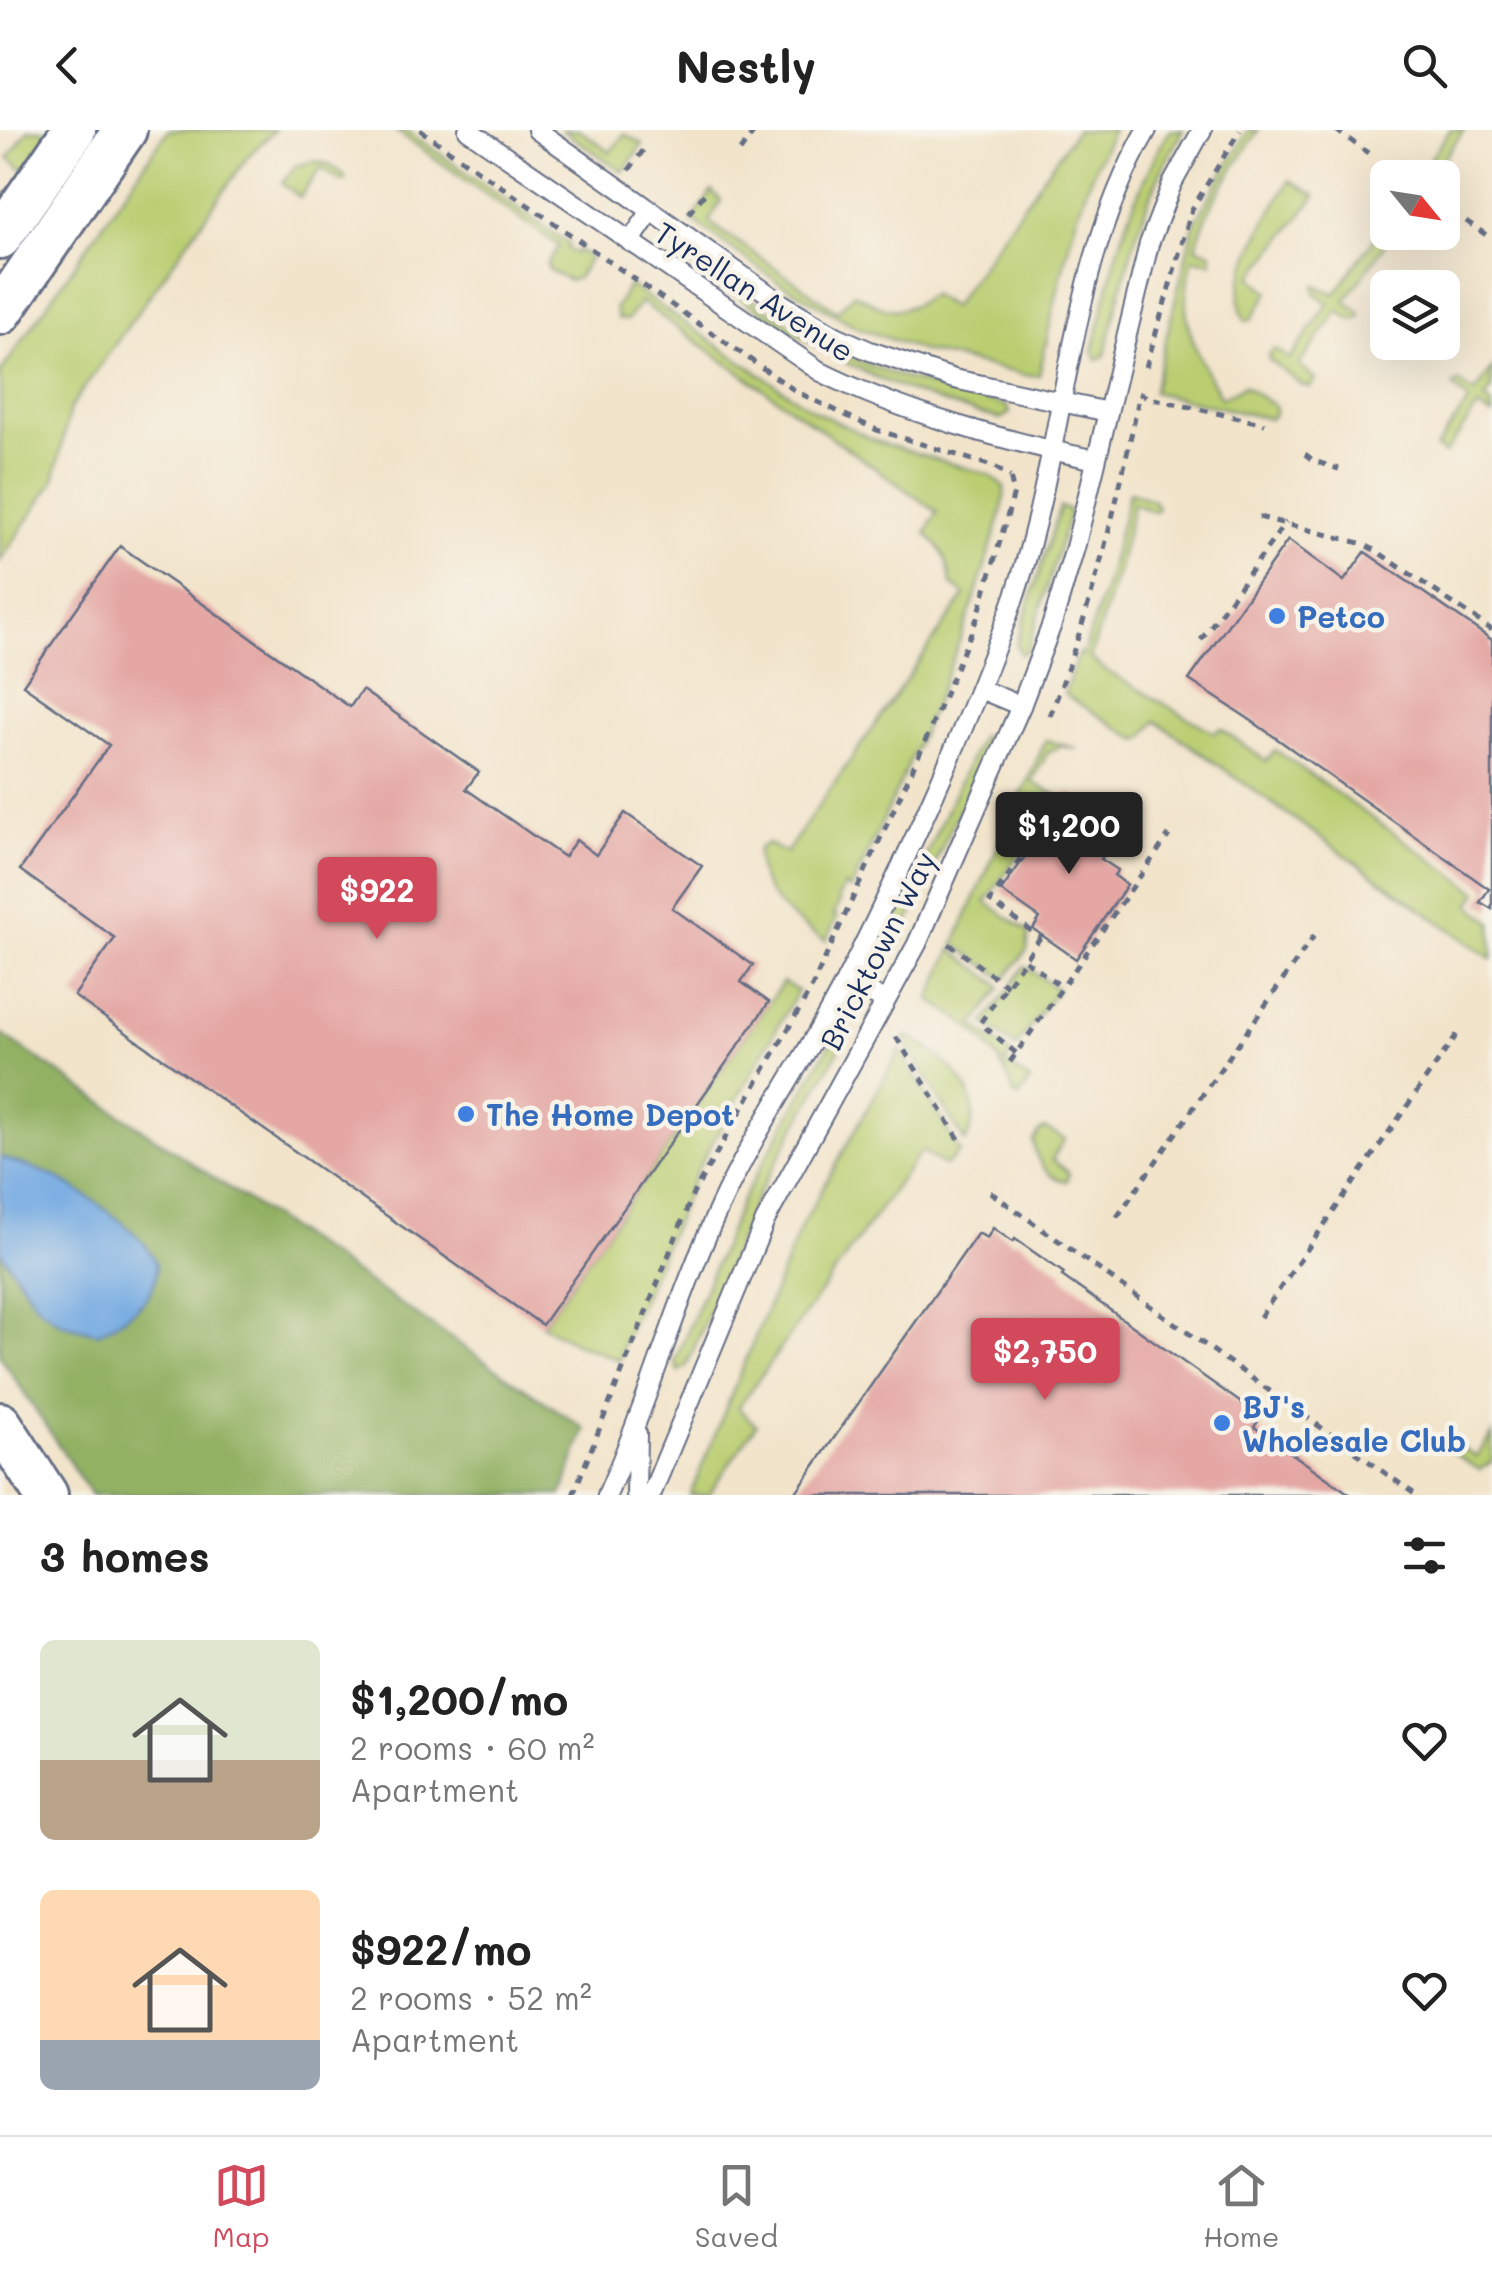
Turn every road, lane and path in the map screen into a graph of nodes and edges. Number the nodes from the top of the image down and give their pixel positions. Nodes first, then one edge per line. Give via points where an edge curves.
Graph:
1 (74, 130) edge
2 (126, 130) edge
3 (420, 130) edge
4 (468, 130) edge
5 (537, 130) edge
6 (755, 130) edge
7 (1146, 130) edge
8 (1202, 130) edge
9 (1240, 130) edge
10 (1336, 130) edge
11 (645, 148) dead end
12 (740, 151) dead end
13 (1368, 153) dead end
14 (628, 172) dead end
15 (706, 192) dead end
16 (27, 198) junction
17 (651, 211) junction
18 (690, 213) dead end
19 (1466, 221) dead end
20 (0, 238) edge
21 (1492, 239) edge
22 (630, 242) junction
23 (635, 280) dead end
24 (0, 309) edge
25 (1144, 374) dead end
26 (1060, 400) junction
27 (1108, 412) junction
28 (1265, 424) dead end
29 (1050, 450) junction
30 (1304, 454) dead end
31 (1096, 460) junction
32 (1339, 468) dead end
33 (1018, 472) dead end
34 (1258, 517) dead end
35 (1286, 522) junction
36 (1492, 630) edge
37 (1202, 640) dead end
38 (980, 689) junction
39 (1022, 706) junction
40 (1050, 716) dead end
41 (1039, 832) dead end
42 (1169, 835) dead end
43 (1318, 930) dead end
44 (949, 944) dead end
45 (1025, 960) junction
46 (846, 980) junction
47 (1006, 986) junction
48 (1062, 987) junction
49 (810, 991) dead end
50 (885, 1001) junction
51 (1460, 1030) dead end
52 (896, 1037) dead end
53 (1016, 1053) junction
54 (1010, 1062) dead end
55 (962, 1144) dead end
56 (990, 1192) dead end
57 (1117, 1217) dead end
58 (1260, 1317) dead end
59 (624, 1361) dead end
60 (637, 1419) junction
61 (0, 1424) edge
62 (46, 1495) edge
63 (574, 1495) edge
64 (607, 1495) edge
65 (636, 1495) edge
66 (650, 1495) edge
67 (1416, 1495) edge

1 - 16 street
2 - 24 street
3 - 23 path, Tyrellan Avenue
4 - 22 lane, Tyrellan Avenue
5 - 17 lane, Tyrellan Avenue
6 - 12 path
7 - 26 lane, Bricktown Way via 1104,227
8 - 27 lane, Bricktown Way via 1154,228
9 - 25 path via 1192,209
10 - 13 path
11 - 14 path
15 - 18 path
16 - 20 street
16 - 24 street via 34,234
17 - 22 lane
17 - 26 lane, Tyrellan Avenue via 784,305 870,352 954,380
19 - 21 path
22 - 29 lane, Tyrellan Avenue via 853,388
26 - 27 lane, Tyrellan Avenue
26 - 29 lane, Bricktown Way
27 - 31 lane, Bricktown Way
28 - 40 path via 1140,392 1095,591
29 - 31 lane, Tyrellan Avenue
29 - 38 lane, Bricktown Way via 1032,538
30 - 32 path
31 - 39 lane, Bricktown Way via 1052,624
33 - 49 path, Bricktown Way via 1010,477 1014,493 978,616
34 - 35 path
35 - 36 path via 1375,550
35 - 37 path
38 - 39 lane
38 - 46 lane, Bricktown Way
39 - 50 lane, Bricktown Way
41 - 45 path via 990,902 1042,936
42 - 48 path
43 - 57 path
44 - 47 path
45 - 47 path
45 - 48 path
46 - 50 lane
46 - 60 lane, Bricktown Way via 720,1206
47 - 53 path via 980,1024
48 - 53 path
50 - 66 lane, Bricktown Way via 765,1220
51 - 58 path
52 - 55 path
53 - 54 path
56 - 67 path
59 - 63 path
60 - 64 lane, Bricktown Way
60 - 65 lane
61 - 62 street

